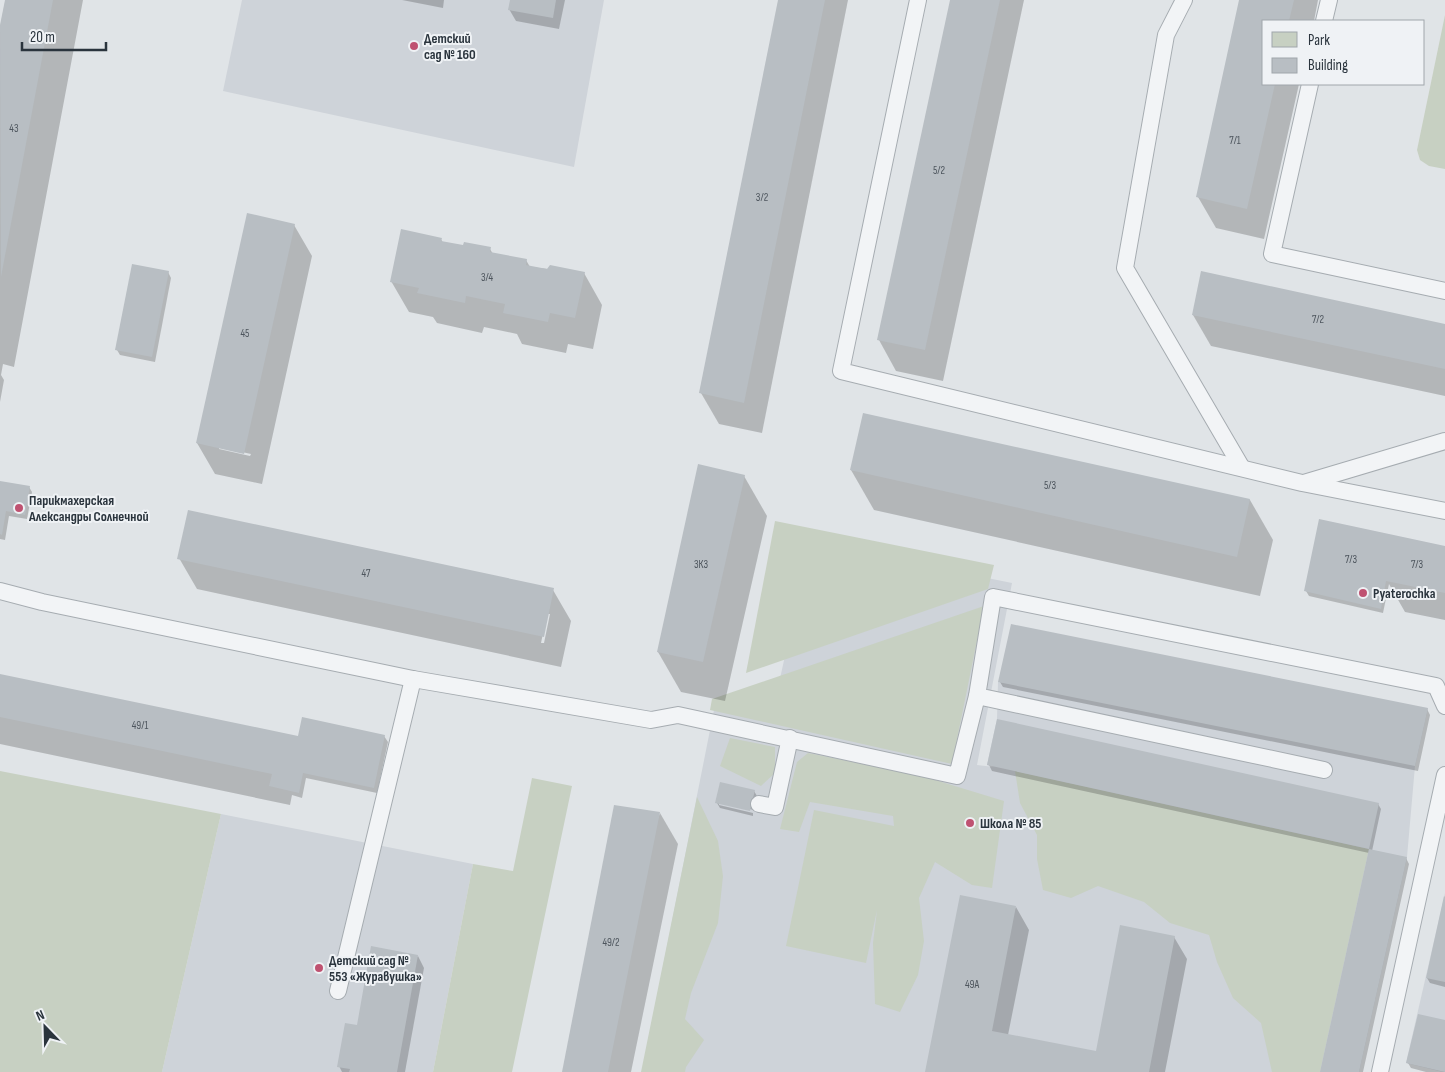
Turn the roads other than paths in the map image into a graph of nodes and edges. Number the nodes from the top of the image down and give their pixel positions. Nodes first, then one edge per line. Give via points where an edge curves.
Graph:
1 (918, 0) edge
2 (1184, 0) edge
3 (1329, 0) edge
4 (1324, 20) edge
5 (1310, 85) edge
6 (1445, 291) edge
7 (1445, 441) edge
8 (1242, 468) junction
9 (1302, 483) junction
10 (1445, 511) edge
11 (0, 591) edge
12 (413, 679) junction
13 (977, 696) junction
14 (1445, 706) edge
15 (790, 738) junction
16 (1324, 770) dead end
17 (1445, 775) edge
18 (759, 804) dead end
19 (338, 991) dead end
20 (1380, 1072) edge

1 - 8 lane via 841,371
2 - 8 lane via 1166,35 1125,268
3 - 4 lane
5 - 6 lane via 1272,254
7 - 9 lane
8 - 9 lane
9 - 10 lane
11 - 12 lane
12 - 15 lane via 651,720 678,714
12 - 19 lane
13 - 14 lane via 993,597 1436,686
13 - 15 lane via 958,776
13 - 16 lane
15 - 18 lane via 775,807
17 - 20 lane

